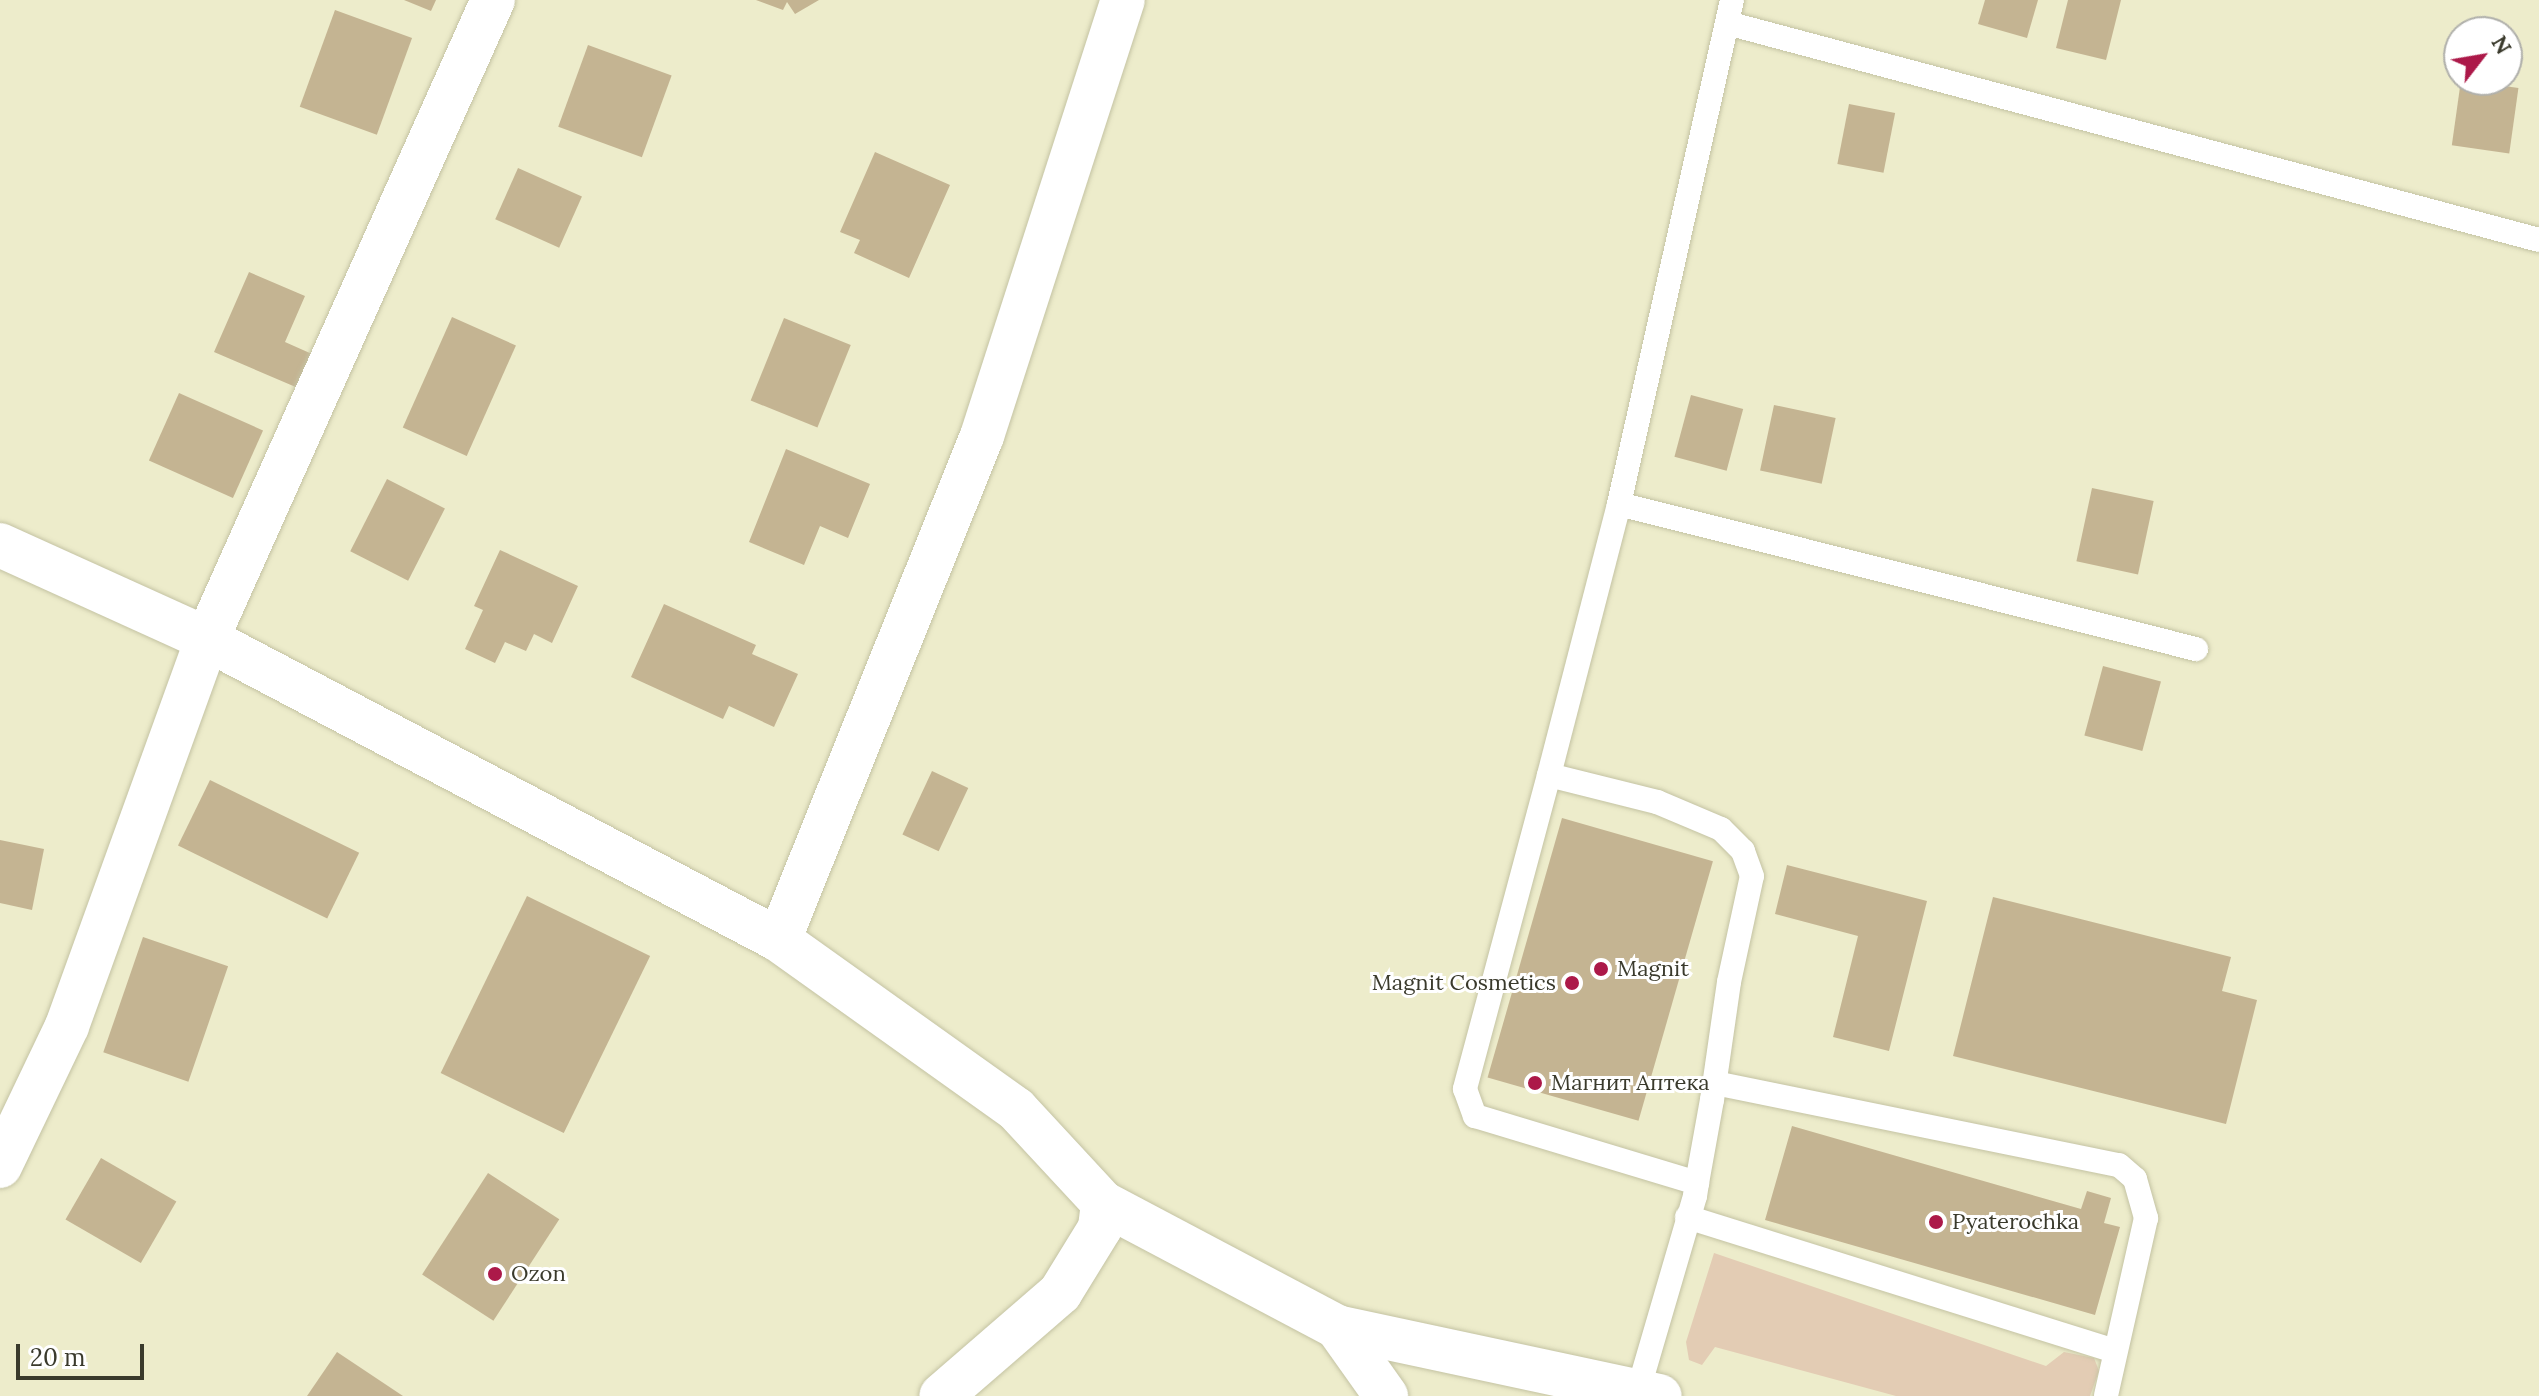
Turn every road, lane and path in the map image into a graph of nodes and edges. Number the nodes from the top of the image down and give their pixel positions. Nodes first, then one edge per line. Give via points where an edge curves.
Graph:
1 (493, 0) edge
2 (1123, 0) edge
3 (1730, 12) edge
4 (2539, 240) edge
5 (1619, 504) junction
6 (0, 545) edge
7 (207, 639) junction
8 (2196, 649) dead end
9 (1549, 775) junction
10 (779, 940) junction
11 (1715, 1083) junction
12 (0, 1166) edge
13 (1697, 1183) junction
14 (1103, 1203) junction
15 (1687, 1217) junction
16 (1337, 1327) junction
17 (2115, 1351) junction
18 (1649, 1394) edge
19 (941, 1396) edge
20 (1386, 1396) edge
21 (2106, 1396) edge

1 - 7 street
2 - 10 street via 982,436
3 - 4 lane
3 - 5 lane
5 - 8 lane
5 - 9 lane
6 - 7 street
7 - 10 street
7 - 12 street via 67,1026
9 - 11 lane via 1657,802 1721,829 1750,864
9 - 13 lane via 1465,1089 1475,1116
10 - 14 street via 1016,1109
11 - 13 lane
11 - 17 lane via 2119,1165 2135,1179 2146,1218
13 - 15 lane
14 - 16 street
14 - 19 street via 1092,1249 1060,1293
15 - 17 lane
15 - 18 lane
16 - 18 street
16 - 20 street
17 - 21 lane

